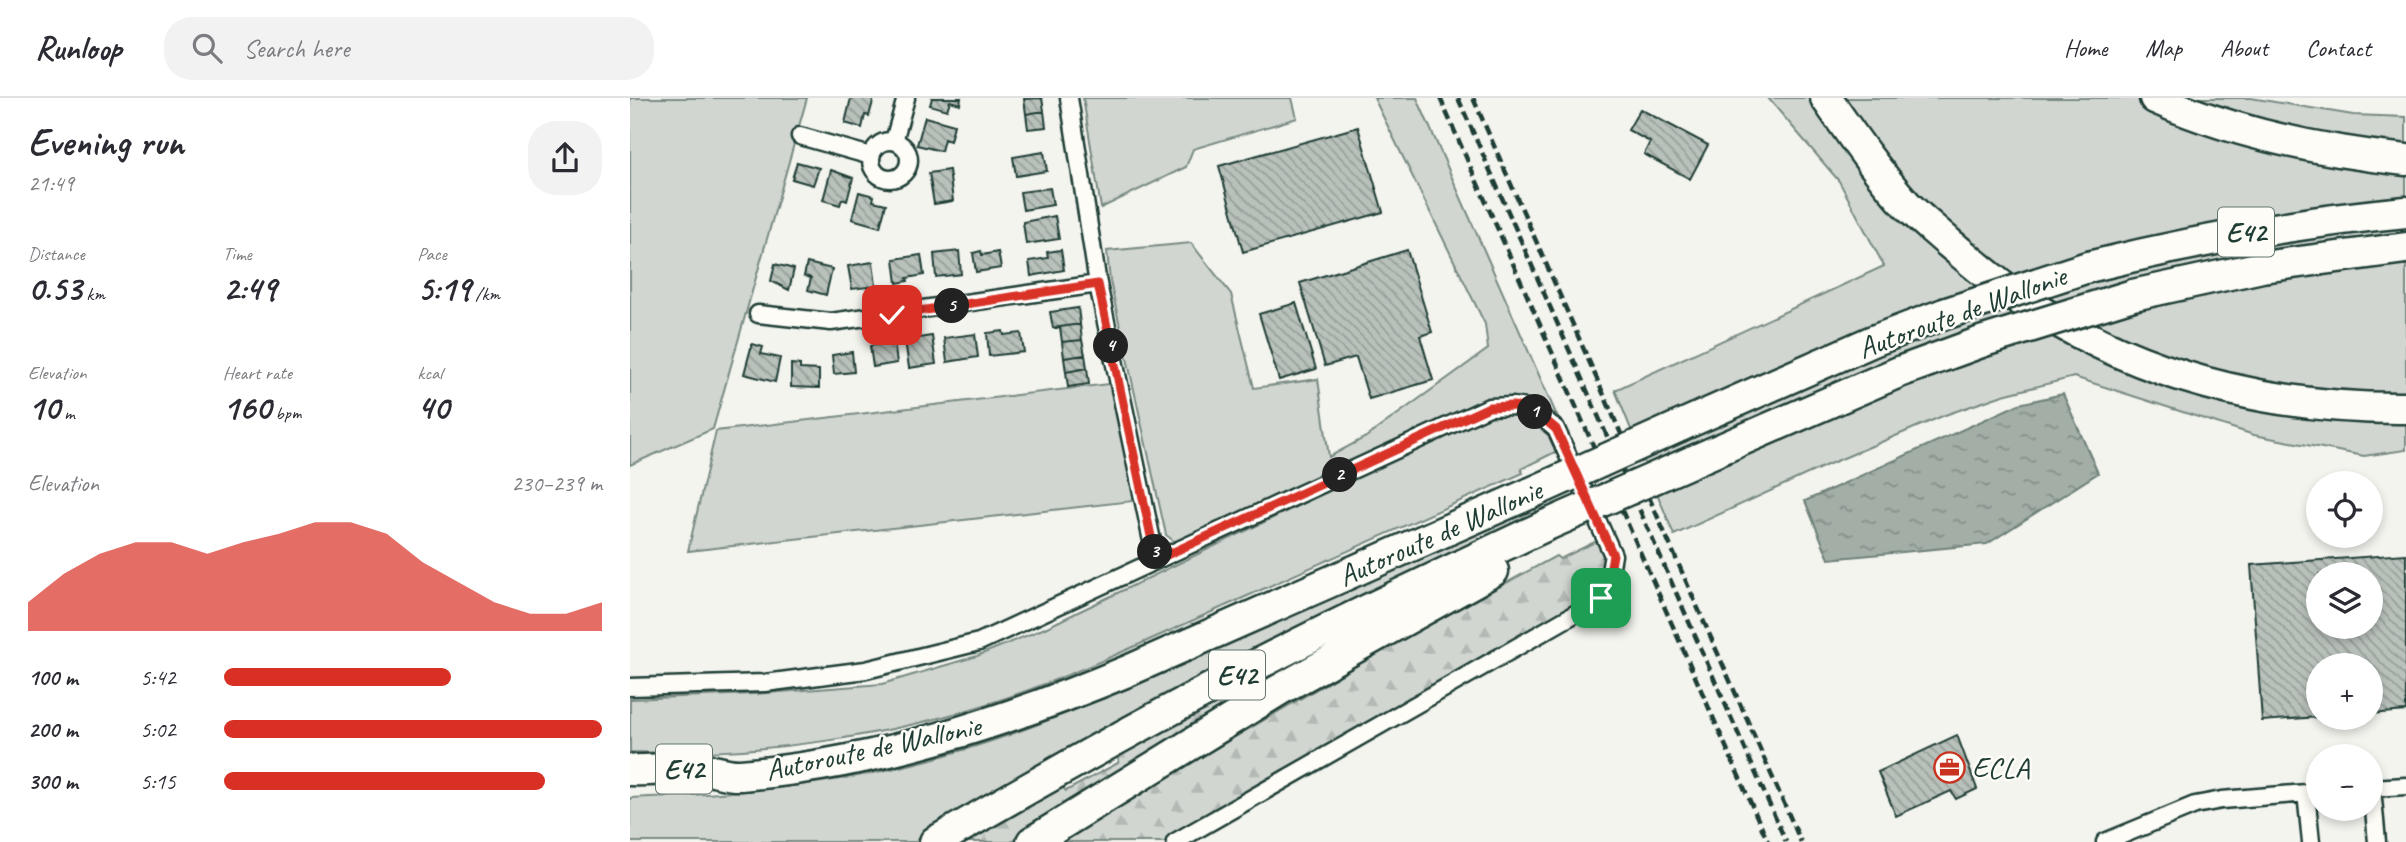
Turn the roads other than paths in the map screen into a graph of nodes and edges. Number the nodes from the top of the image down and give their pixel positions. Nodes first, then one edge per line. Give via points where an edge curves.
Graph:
1 (906, 98) edge
2 (1069, 98) edge
3 (1826, 98) edge
4 (2155, 98) edge
5 (800, 136) dead end
6 (894, 141) junction
7 (871, 156) junction
8 (2406, 160) edge
9 (2406, 212) edge
10 (2406, 248) edge
11 (1098, 284) junction
12 (758, 314) dead end
13 (2406, 408) edge
14 (1548, 533) junction
15 (1156, 560) junction
16 (630, 687) edge
17 (630, 770) edge
18 (737, 775) junction
19 (2406, 786) edge
20 (630, 787) edge
21 (2383, 787) edge
22 (2306, 794) edge
23 (2312, 821) edge
24 (2374, 821) edge
25 (935, 842) edge
26 (1032, 842) edge
27 (1175, 842) edge
28 (2105, 842) edge
29 (2311, 842) edge
30 (2376, 842) edge

1 - 6 street
2 - 11 street
3 - 13 highway via 1907,205 2021,300 2085,337 2175,374 2254,396
4 - 8 highway via 2228,125 2293,142
5 - 7 street
6 - 7 street via 882,142
6 - 7 street via 909,159 897,178 879,177
9 - 18 highway, Autoroute de Wallonie / E42, bridge via 2339,218 2173,246 2088,267 1944,314 1873,341 1064,698 932,741 830,763
10 - 14 highway, Autoroute de Wallonie / E42, bridge via 2262,267 2133,295 1984,341 1899,372 1585,507
11 - 12 street via 831,322
11 - 15 street
14 - 25 highway, Autoroute de Wallonie / E42 via 1334,626 1192,698
14 - 26 highway via 1279,690
15 - 16 street via 979,642 866,670 765,683
15 - 27 street via 1489,407 1513,406 1532,409 1556,429 1613,555 1601,598
17 - 18 highway, Autoroute de Wallonie / E42 via 702,769
18 - 20 highway via 698,786
19 - 21 street
22 - 28 street via 2195,805
23 - 29 street
24 - 30 street

